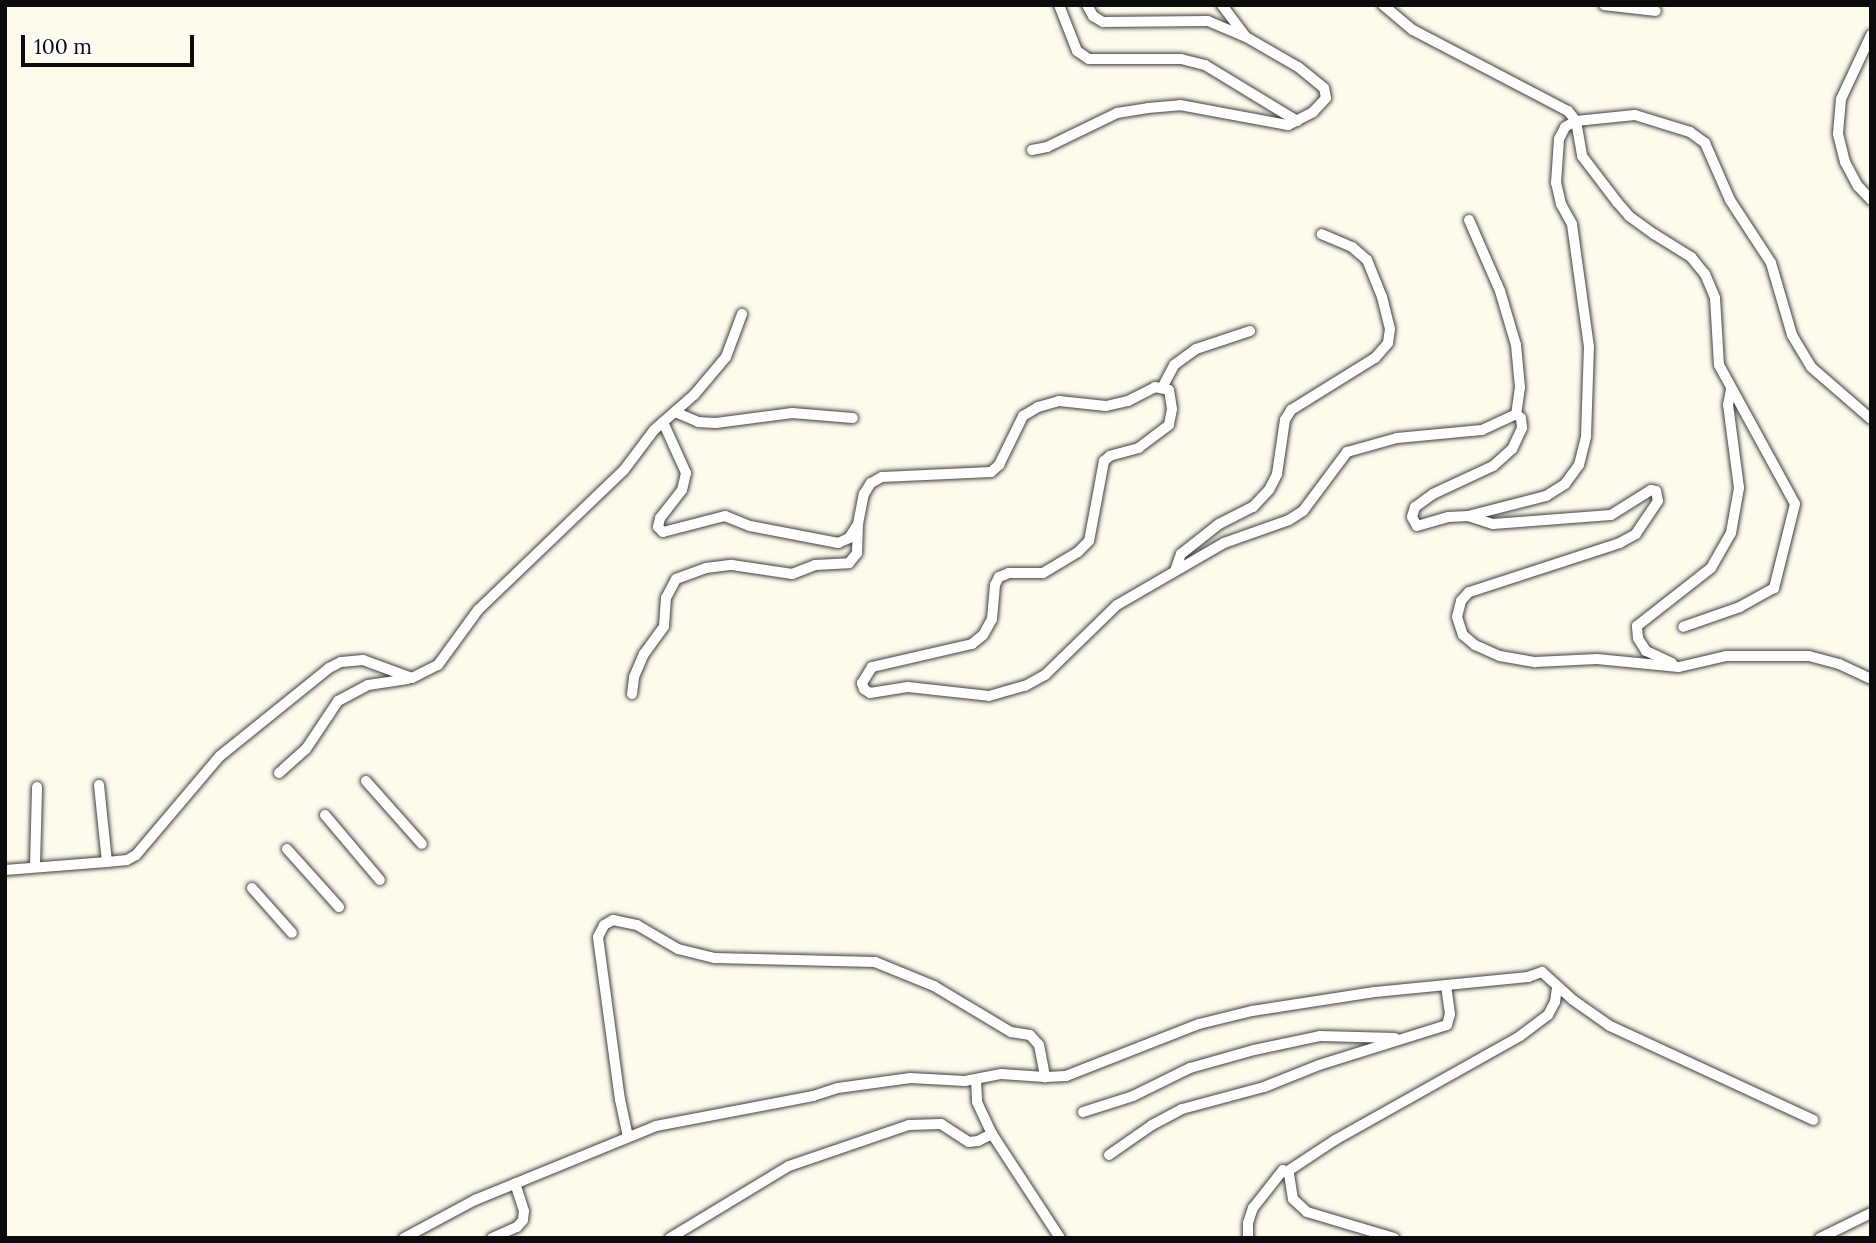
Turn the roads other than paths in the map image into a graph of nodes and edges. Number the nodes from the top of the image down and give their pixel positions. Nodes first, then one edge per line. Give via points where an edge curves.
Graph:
1 (1059, 5) edge
2 (1087, 5) edge
3 (1222, 5) edge
4 (1383, 5) edge
5 (1604, 5) edge
6 (1656, 11) dead end
7 (1871, 35) edge
8 (1245, 37) junction
9 (1297, 121) junction
10 (1576, 121) junction
11 (1032, 150) dead end
12 (1871, 200) edge
13 (1469, 220) dead end
14 (1322, 234) dead end
15 (742, 314) dead end
16 (1250, 331) dead end
17 (1163, 386) junction
18 (1731, 390) junction
19 (675, 412) junction
20 (1516, 414) junction
21 (853, 418) dead end
22 (1871, 419) edge
23 (663, 422) junction
24 (1468, 516) junction
25 (858, 524) junction
26 (1175, 570) junction
27 (1683, 627) dead end
28 (1679, 667) junction
29 (412, 678) junction
30 (1871, 678) edge
31 (632, 694) dead end
32 (278, 773) dead end
33 (366, 780) dead end
34 (99, 785) dead end
35 (37, 787) dead end
36 (325, 816) dead end
37 (422, 844) dead end
38 (287, 849) dead end
39 (107, 862) junction
40 (35, 865) junction
41 (5, 870) edge
42 (380, 880) dead end
43 (252, 888) dead end
44 (339, 907) dead end
45 (292, 933) dead end
46 (1446, 985) junction
47 (1557, 987) junction
48 (1402, 1038) junction
49 (1045, 1077) junction
50 (976, 1080) junction
51 (1083, 1112) dead end
52 (1813, 1120) dead end
53 (992, 1134) junction
54 (628, 1137) junction
55 (1109, 1155) dead end
56 (1288, 1171) junction
57 (515, 1183) junction
58 (1871, 1213) edge
59 (404, 1238) edge
60 (492, 1238) edge
61 (670, 1238) edge
62 (1060, 1238) edge
63 (1248, 1238) edge
64 (1394, 1238) edge
65 (1820, 1238) edge

1 - 9 street via 1077,51 1089,59 1181,59 1205,65
2 - 8 street via 1103,22 1208,22
3 - 8 street
4 - 10 street via 1413,30 1568,111
5 - 6 street
7 - 12 street via 1841,99 1838,134 1845,162
8 - 9 street via 1324,88 1326,98
9 - 11 street via 1288,125 1180,105 1148,108 1116,113
10 - 18 street via 1582,156 1617,202 1645,228 1691,257 1705,274 1714,298 1719,365
10 - 22 street via 1635,115 1690,132 1706,143 1730,200 1771,263 1792,335 1811,367
10 - 24 street via 1565,127 1559,139 1556,183 1572,224 1589,348 1586,436 1579,465 1565,484 1546,496
13 - 20 street via 1500,291 1516,345 1520,387
14 - 26 street via 1352,247 1367,260 1382,297 1390,329 1388,343 1375,358 1291,410 1269,490 1253,507 1219,524 1181,554
15 - 19 street via 726,357
16 - 17 street via 1196,349 1174,365
17 - 25 street via 1105,406 1059,401 1038,407 1023,415 999,466 991,472 882,477 864,494
17 - 26 street via 1169,390 1172,409 1169,425 1139,448 1104,461 1088,541 1078,552 1043,573 999,577 992,619 972,644 872,667 862,682 864,689 870,693 908,687 989,695 1024,686 1045,675 1117,605
18 - 27 street via 1795,503 1774,588 1740,607
18 - 28 street via 1728,405 1739,488 1731,533 1711,568 1637,626 1646,651
19 - 21 street via 698,422 716,423 792,413
19 - 23 street
20 - 24 street via 1522,428 1512,449 1493,466 1433,494 1415,507 1412,517 1418,526
20 - 26 street via 1482,430 1397,438 1348,452 1303,511 1224,543
23 - 25 street via 686,472 682,490 660,518 658,527 663,532 725,516 750,526 838,543 849,538
23 - 29 street via 624,470 478,610 438,665
24 - 28 street via 1493,524 1611,514 1656,491 1658,501 1636,534 1469,592 1457,617 1463,635 1500,656 1535,662 1597,659
25 - 31 street via 857,553 849,563 815,565 792,574 732,565 676,579 666,598 664,625 644,654
28 - 30 street via 1726,656 1809,656
29 - 32 street via 375,683 346,695 306,749
29 - 39 street via 363,660 330,668 220,756 136,855
33 - 37 street
34 - 39 street
35 - 40 street
36 - 42 street
38 - 44 street
39 - 40 street
40 - 41 street
43 - 45 street
46 - 47 street via 1542,972
46 - 48 street via 1447,1025
46 - 49 street via 1252,1011 1199,1024 1066,1076
47 - 52 street via 1620,1031
47 - 56 street via 1548,1015 1520,1036
48 - 51 street via 1320,1036 1254,1050 1191,1068 1133,1096
48 - 55 street via 1264,1087 1182,1109
49 - 50 street via 1001,1074
49 - 54 street via 1039,1045 1030,1035 1011,1032 934,986 875,962 715,958 678,949 638,925 614,920 604,925 598,937
50 - 53 street via 977,1102
50 - 54 street via 911,1078 838,1088 656,1126
53 - 61 street via 969,1142 941,1124 909,1125 789,1166
53 - 62 street
54 - 57 street
56 - 63 street via 1280,1171 1253,1208
56 - 64 street via 1293,1199 1307,1212
57 - 59 street
57 - 60 street via 523,1220
58 - 65 street

